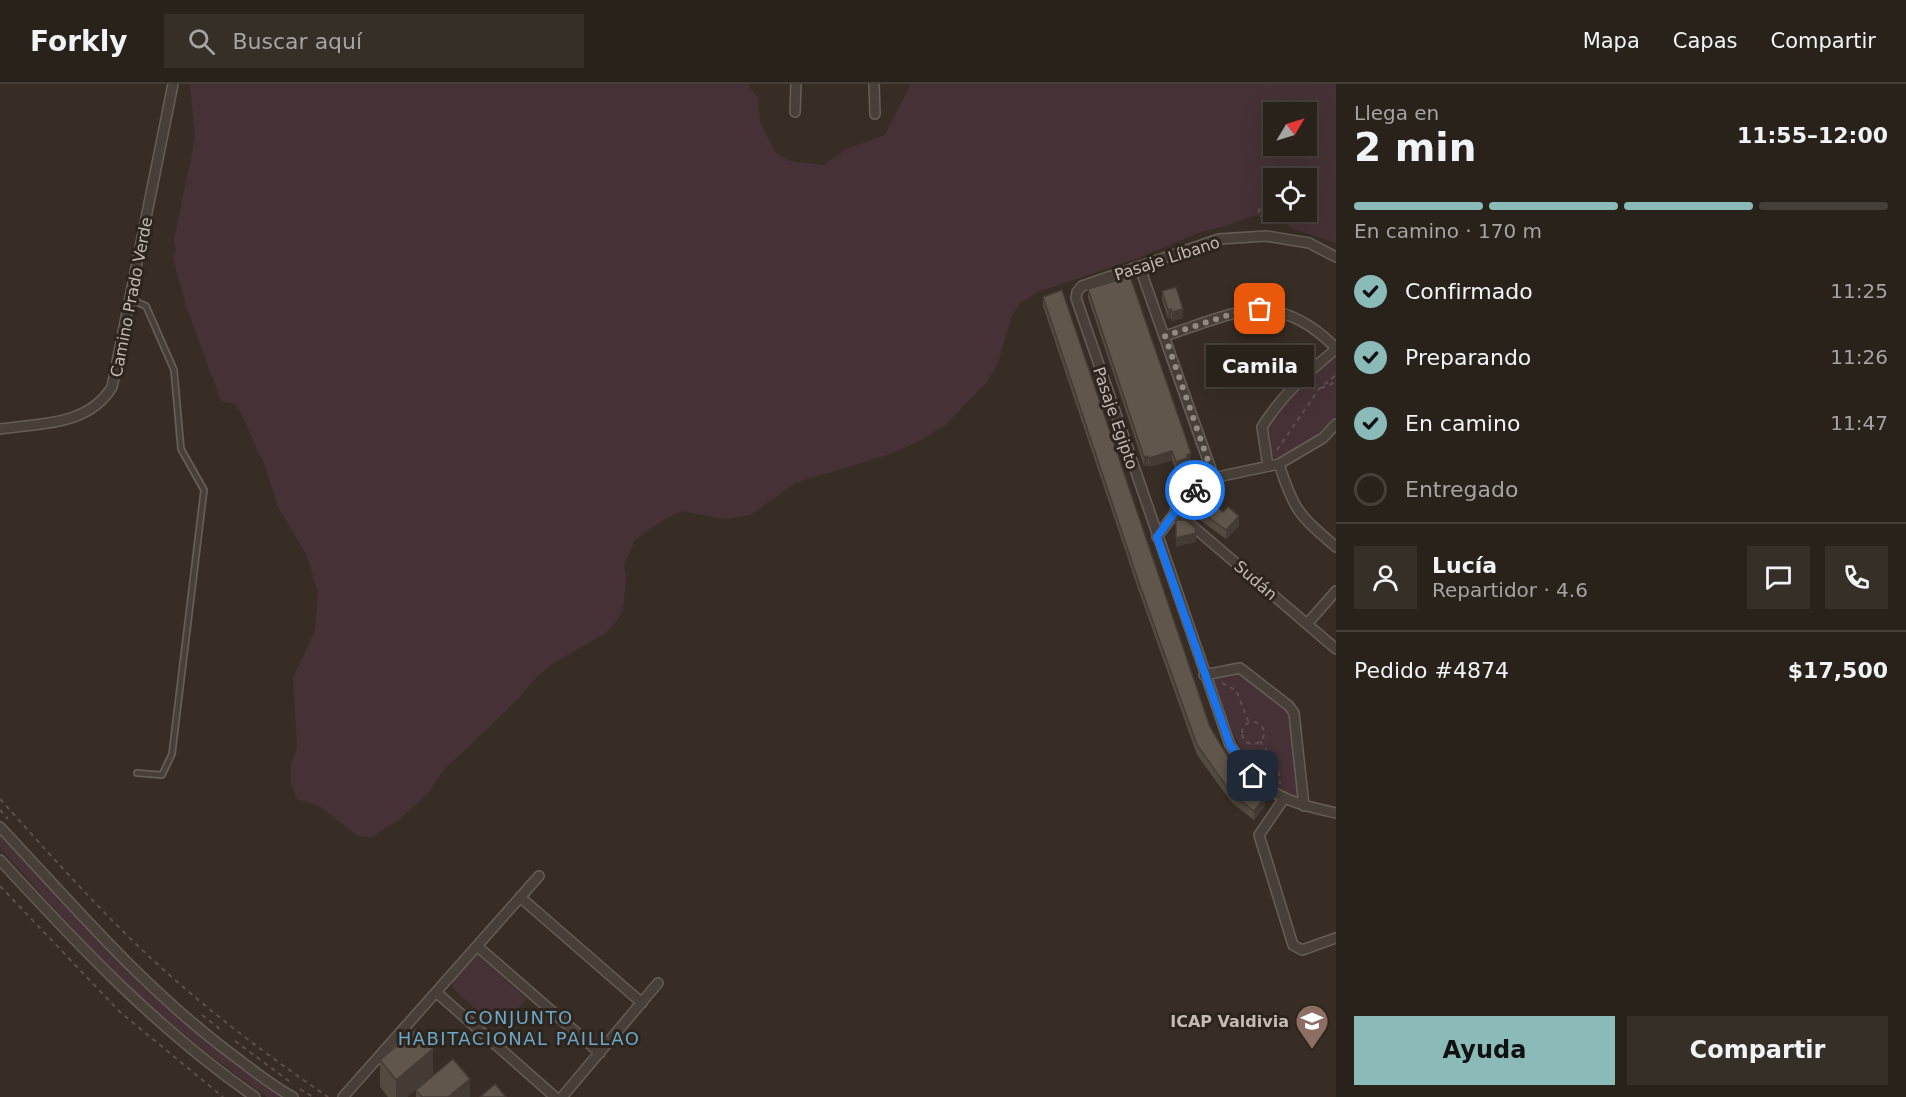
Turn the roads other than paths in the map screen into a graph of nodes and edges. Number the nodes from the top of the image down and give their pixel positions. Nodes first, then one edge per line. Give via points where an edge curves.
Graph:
1 (173, 84) edge
2 (796, 84) edge
3 (874, 84) edge
4 (795, 112) dead end
5 (875, 114) dead end
6 (1336, 257) edge
7 (1140, 268) junction
8 (1076, 298) joint
9 (130, 299) junction
10 (1165, 336) junction
11 (1336, 349) edge
12 (1336, 424) edge
13 (0, 429) edge
14 (1279, 464) junction
15 (1268, 466) junction
16 (1214, 478) junction
17 (1175, 511) junction
18 (1157, 537) junction
19 (1336, 547) edge
20 (1336, 591) edge
21 (1307, 624) junction
22 (1336, 649) edge
23 (1204, 675) junction
24 (137, 773) dead end
25 (1283, 800) junction
26 (1304, 806) junction
27 (1336, 813) edge
28 (0, 827) edge
29 (0, 860) edge
30 (539, 876) dead end
31 (520, 897) junction
32 (1336, 938) edge
33 (477, 946) junction
34 (658, 983) dead end
35 (436, 992) junction
36 (642, 1003) junction
37 (600, 1053) junction
38 (255, 1097) edge
39 (293, 1097) edge
40 (343, 1097) edge
41 (555, 1097) edge
42 (562, 1097) edge

1 - 9 street, Camino Prado Verde
2 - 4 street
3 - 5 street
6 - 7 street, Pasaje Líbano via 1309,243 1266,236 1219,239
7 - 8 street, Pasaje Líbano via 1082,286
7 - 10 street
8 - 18 street, Pasaje Egipto
9 - 13 street, Camino Prado Verde via 116,378 101,402 70,419
9 - 24 lane via 146,306 174,370 181,449 204,490 172,754 162,775
10 - 11 street via 1247,309 1274,310 1323,335
10 - 16 street
11 - 15 street via 1299,379 1262,427
12 - 14 street via 1323,438
14 - 15 street
14 - 19 street via 1300,516
15 - 16 street
16 - 17 street via 1185,498
17 - 18 street
17 - 21 street, Sudán
18 - 23 street, Pasaje Egipto
20 - 21 street
21 - 22 street, Sudán
23 - 25 street, Pasaje Egipto via 1230,745 1253,776
23 - 26 street via 1240,668 1289,706 1296,719
25 - 26 street
25 - 32 street via 1259,835 1293,945 1302,950
26 - 27 street
28 - 39 street via 98,936 157,993 220,1046
29 - 38 street via 132,998
30 - 31 street
31 - 33 street
31 - 36 street
33 - 35 street
33 - 37 street
34 - 36 street
35 - 40 street
35 - 41 street
36 - 37 street
37 - 42 street

